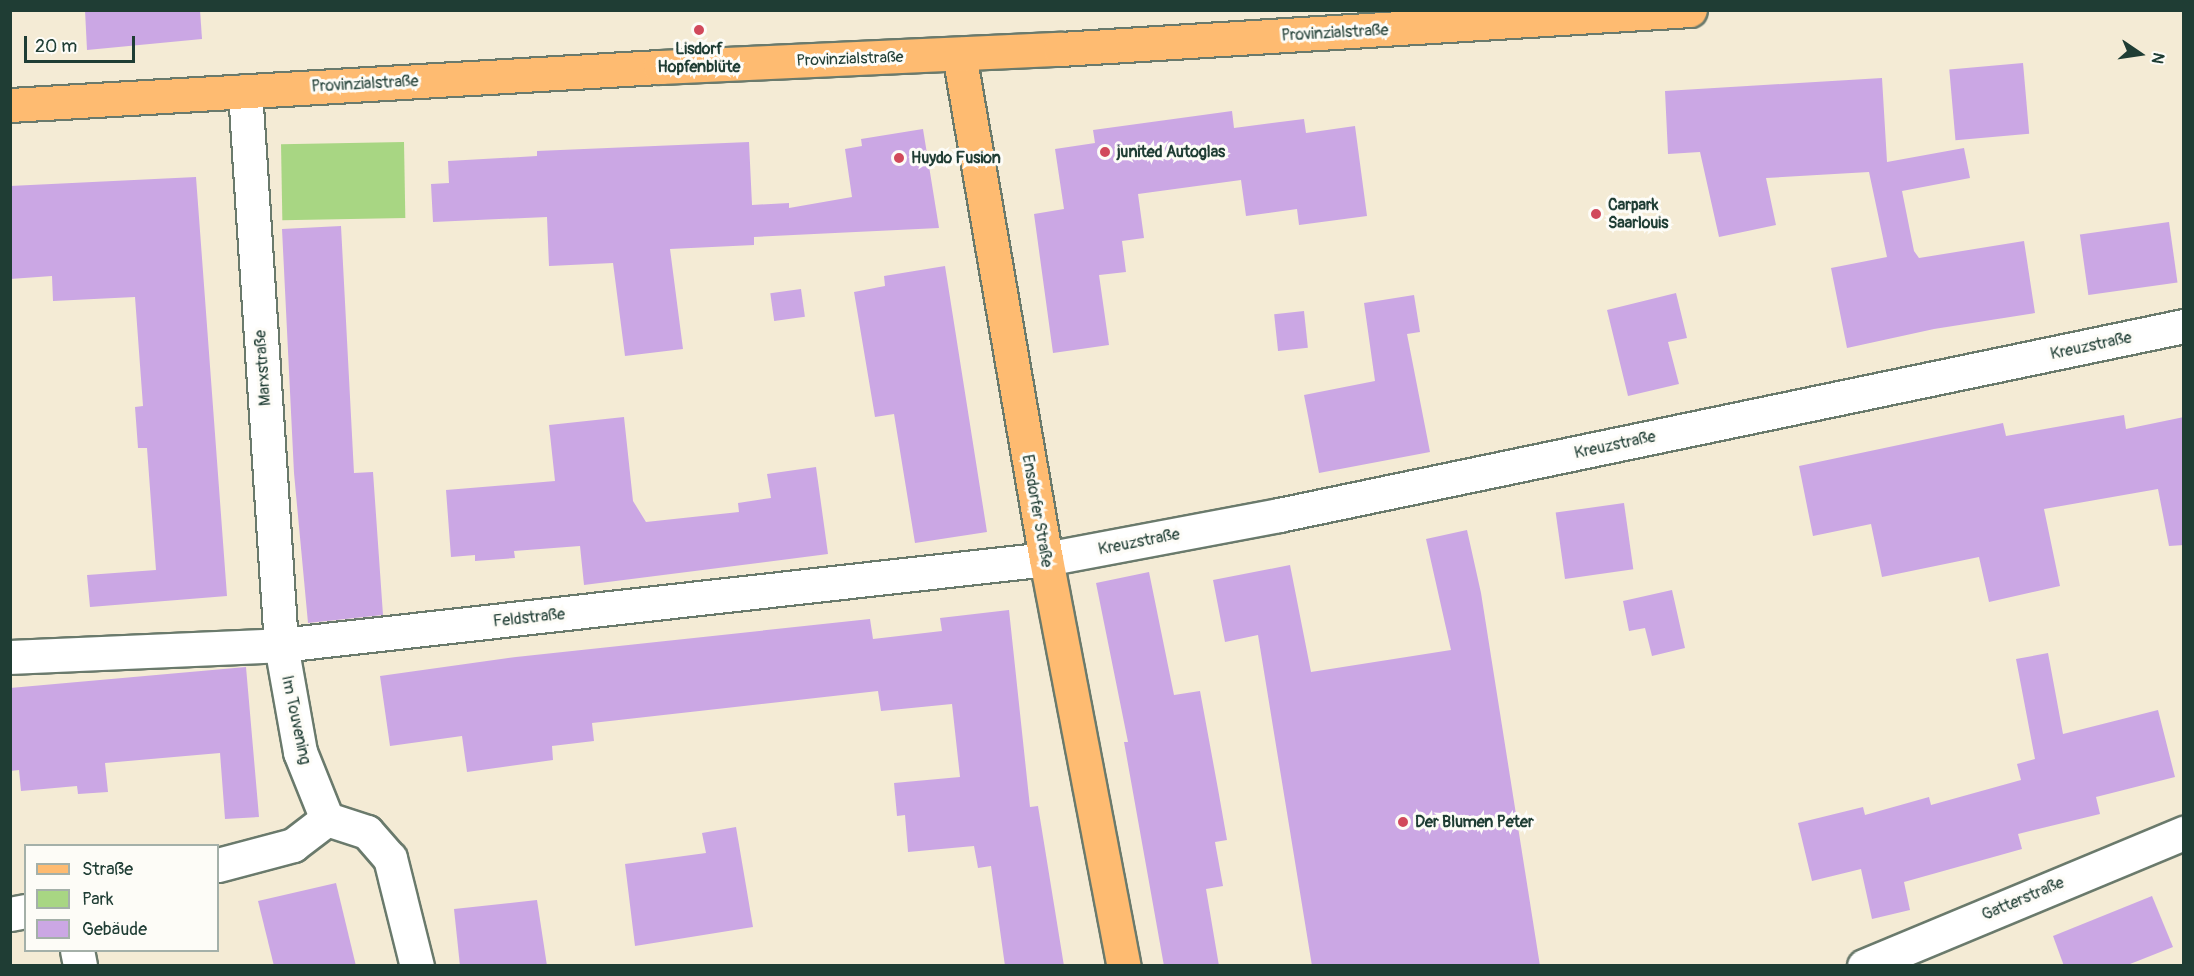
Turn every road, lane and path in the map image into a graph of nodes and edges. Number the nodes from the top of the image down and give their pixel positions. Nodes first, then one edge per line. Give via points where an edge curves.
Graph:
1 (1690, 10) edge
2 (1542, 15) edge
3 (959, 54) junction
4 (245, 91) junction
5 (10, 105) edge
6 (2184, 326) edge
7 (1046, 559) junction
8 (281, 645) junction
9 (10, 657) edge
10 (327, 819) junction
11 (2184, 833) edge
12 (219, 865) edge
13 (417, 966) edge
14 (1124, 966) edge
15 (1864, 966) edge

1 - 2 main road, Provinzialstraße
2 - 3 main road, Provinzialstraße
3 - 4 main road, Provinzialstraße
3 - 7 main road, Ensdorfer Straße
4 - 5 main road, Provinzialstraße
4 - 8 street, Marxstraße
6 - 7 street, Kreuzstraße via 1258,519
7 - 8 street, Feldstraße
7 - 14 main road, Ensdorfer Straße
8 - 9 street, Feldstraße
8 - 10 street, Im Touvening via 300,752
10 - 12 street via 293,845
10 - 13 street via 367,832 390,858
11 - 15 street, Gatterstraße

